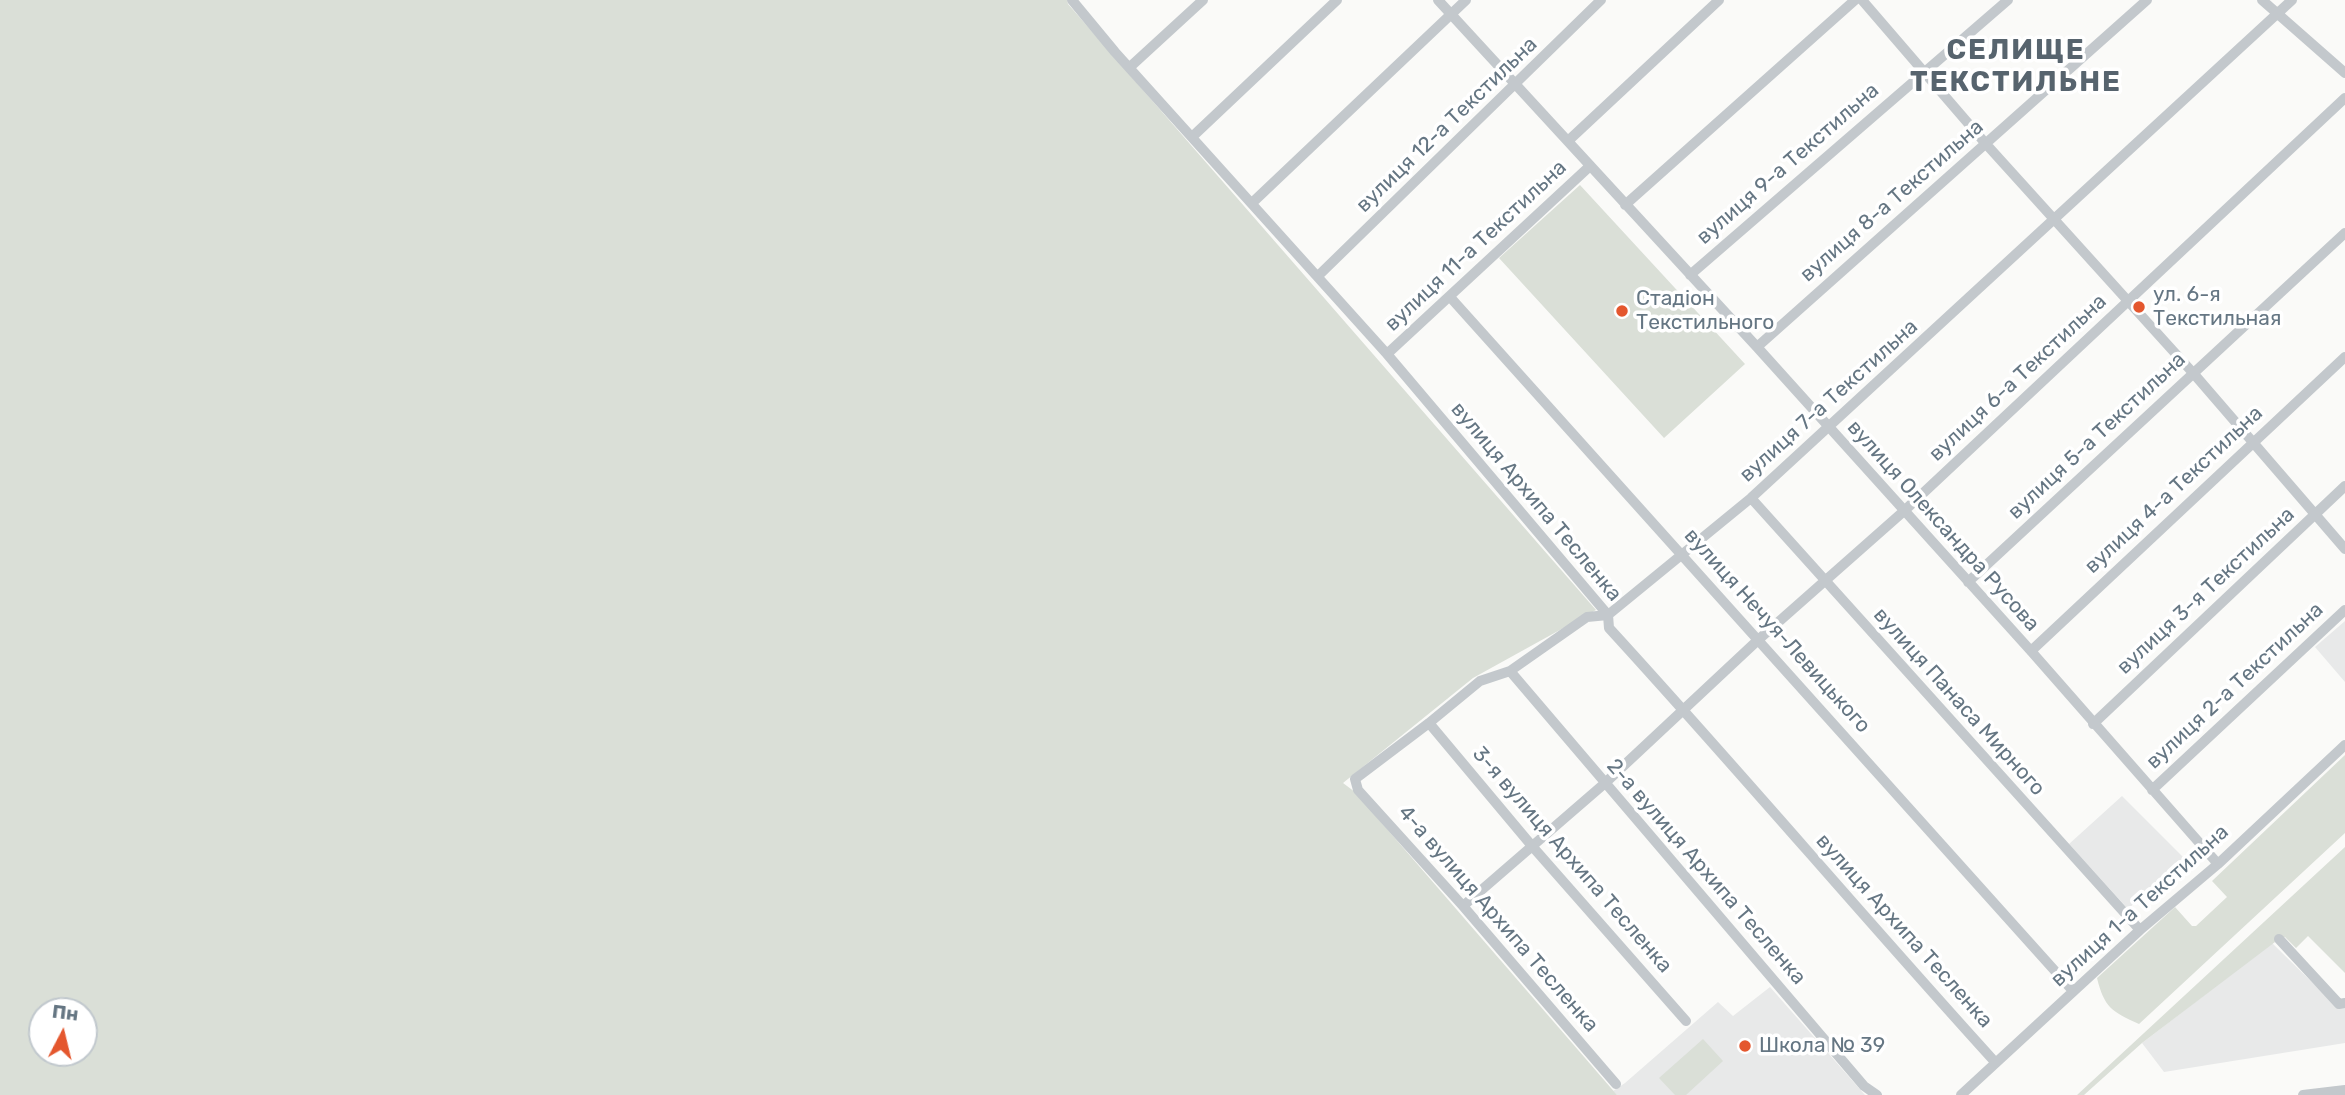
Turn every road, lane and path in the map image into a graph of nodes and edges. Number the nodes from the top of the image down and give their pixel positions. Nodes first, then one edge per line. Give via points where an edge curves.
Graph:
1 (1072, 0) edge
2 (1203, 0) edge
3 (1337, 0) edge
4 (1438, 0) edge
5 (1466, 0) edge
6 (1601, 0) edge
7 (1719, 0) edge
8 (1855, 0) edge
9 (1862, 0) edge
10 (2008, 0) edge
11 (2147, 0) edge
12 (2262, 0) edge
13 (2292, 0) edge
14 (1451, 14) junction
15 (2278, 14) junction
16 (1130, 67) junction
17 (1925, 71) junction
18 (2345, 73) edge
19 (1516, 85) junction
20 (2345, 98) edge
21 (1192, 137) junction
22 (1568, 141) junction
23 (1986, 144) junction
24 (1590, 166) junction
25 (1252, 203) junction
26 (1625, 205) junction
27 (2055, 220) junction
28 (2345, 233) edge
29 (1690, 275) junction
30 (1318, 276) junction
31 (1450, 297) junction
32 (2128, 301) junction
33 (1756, 346) junction
34 (1387, 354) junction
35 (2345, 357) edge
36 (2194, 374) junction
37 (1829, 427) junction
38 (2253, 442) junction
39 (2345, 486) edge
40 (1751, 498) junction
41 (1905, 511) junction
42 (2314, 515) junction
43 (2345, 549) edge
44 (1683, 554) junction
45 (1824, 581) junction
46 (1968, 582) junction
47 (2345, 610) edge
48 (1608, 615) junction
49 (1758, 640) junction
50 (2031, 651) junction
51 (1510, 671) junction
52 (1684, 710) junction
53 (1429, 723) junction
54 (2093, 723) junction
55 (2345, 745) edge
56 (1354, 779) joint
57 (1604, 784) junction
58 (2152, 790) junction
59 (1532, 846) junction
60 (2218, 864) junction
61 (1464, 906) junction
62 (2140, 930) junction
63 (2279, 939) dead end
64 (2073, 991) junction
65 (2345, 1003) edge
66 (1686, 1021) dead end
67 (1995, 1062) junction
68 (1616, 1084) dead end
69 (2345, 1090) edge
70 (1877, 1095) edge
71 (1961, 1095) edge
72 (2303, 1095) edge

1 - 16 street, вулиця Архипа Тесленка
2 - 16 street
3 - 21 street
4 - 14 street, вулиця Олександра Русова
5 - 14 street
6 - 19 street, вулиця 12-а Текстильна
7 - 22 street, вулиця 11-а Текстильна
8 - 26 street
9 - 17 street
10 - 17 street, вулиця 9-а Текстильна
11 - 23 street, вулиця 8-а Текстильна
12 - 15 street
13 - 15 street, вулиця 7-а Текстильна
14 - 19 street, вулиця Олександра Русова
14 - 25 street
15 - 18 street
15 - 27 street, вулиця 7-а Текстильна
16 - 21 street, вулиця Архипа Тесленка
17 - 23 street
17 - 29 street, вулиця 9-а Текстильна
19 - 22 street, вулиця Олександра Русова
19 - 30 street, вулиця 12-а Текстильна
20 - 32 street, вулиця 6-а Текстильна
21 - 25 street, вулиця Архипа Тесленка
22 - 24 street, вулиця Олександра Русова
23 - 27 street
23 - 33 street, вулиця 8-а Текстильна
24 - 26 street, вулиця Олександра Русова
24 - 31 street, вулиця 11-а Текстильна
25 - 30 street, вулиця Архипа Тесленка
26 - 29 street, вулиця Олександра Русова
27 - 32 street
27 - 37 street, вулиця 7-а Текстильна
28 - 36 street, вулиця 5-а Текстильна
29 - 33 street, вулиця Олександра Русова
30 - 34 street, вулиця Архипа Тесленка
31 - 34 street, вулиця 11-а Текстильна
31 - 44 street, вулиця Нечуя-Левицького
32 - 36 street
32 - 41 street, вулиця 6-а Текстильна
33 - 37 street, вулиця Олександра Русова
34 - 48 street, вулиця Архипа Тесленка
35 - 38 street, вулиця 4-а Текстильна
36 - 38 street
36 - 46 street, вулиця 5-а Текстильна
37 - 40 street, вулиця 7-а Текстильна
37 - 41 street, вулиця Олександра Русова
38 - 42 street
38 - 50 street, вулиця 4-а Текстильна
39 - 42 street, вулиця 3-я Текстильна
40 - 44 street, вулиця 7-а Текстильна
40 - 45 street, вулиця Панаса Мирного
41 - 45 street, вулиця 6-а Текстильна
41 - 46 street, вулиця Олександра Русова
42 - 43 street
42 - 54 street, вулиця 3-я Текстильна
44 - 48 street, вулиця 7-а Текстильна
44 - 49 street, вулиця Нечуя-Левицького
45 - 49 street, вулиця 6-а Текстильна
45 - 62 street, вулиця Панаса Мирного
46 - 50 street, вулиця Олександра Русова
47 - 58 street, вулиця 2-а Текстильна
48 - 51 street, вулиця 7-а Текстильна via 1587,617
48 - 52 street, вулиця Архипа Тесленка via 1609,628
49 - 52 street, вулиця 6-а Текстильна
49 - 64 street, вулиця Нечуя-Левицького
50 - 54 street, вулиця Олександра Русова
51 - 53 street, вулиця 7-а Текстильна via 1480,681
51 - 57 street, 2-а вулиця Архипа Тесленка
52 - 57 street, вулиця 6-а Текстильна
52 - 67 street, вулиця Архипа Тесленка
53 - 56 street, вулиця 7-а Текстильна
53 - 59 street, 3-я вулиця Архипа Тесленка
54 - 58 street, вулиця Олександра Русова
55 - 60 street, вулиця 1-а Текстильна
56 - 61 street, 4-а вулиця Архипа Тесленка via 1358,790
57 - 59 street, вулиця 6-а Текстильна
57 - 70 street, 2-а вулиця Архипа Тесленка via 1864,1086
58 - 60 street, вулиця Олександра Русова
59 - 61 street, вулиця 6-а Текстильна
59 - 66 street, 3-я вулиця Архипа Тесленка
60 - 62 street, вулиця 1-а Текстильна
61 - 68 street, 4-а вулиця Архипа Тесленка
62 - 64 street, вулиця 1-а Текстильна
63 - 65 street via 2339,1004
64 - 67 street, вулиця 1-а Текстильна
67 - 71 street, вулиця 1-а Текстильна
69 - 72 street

